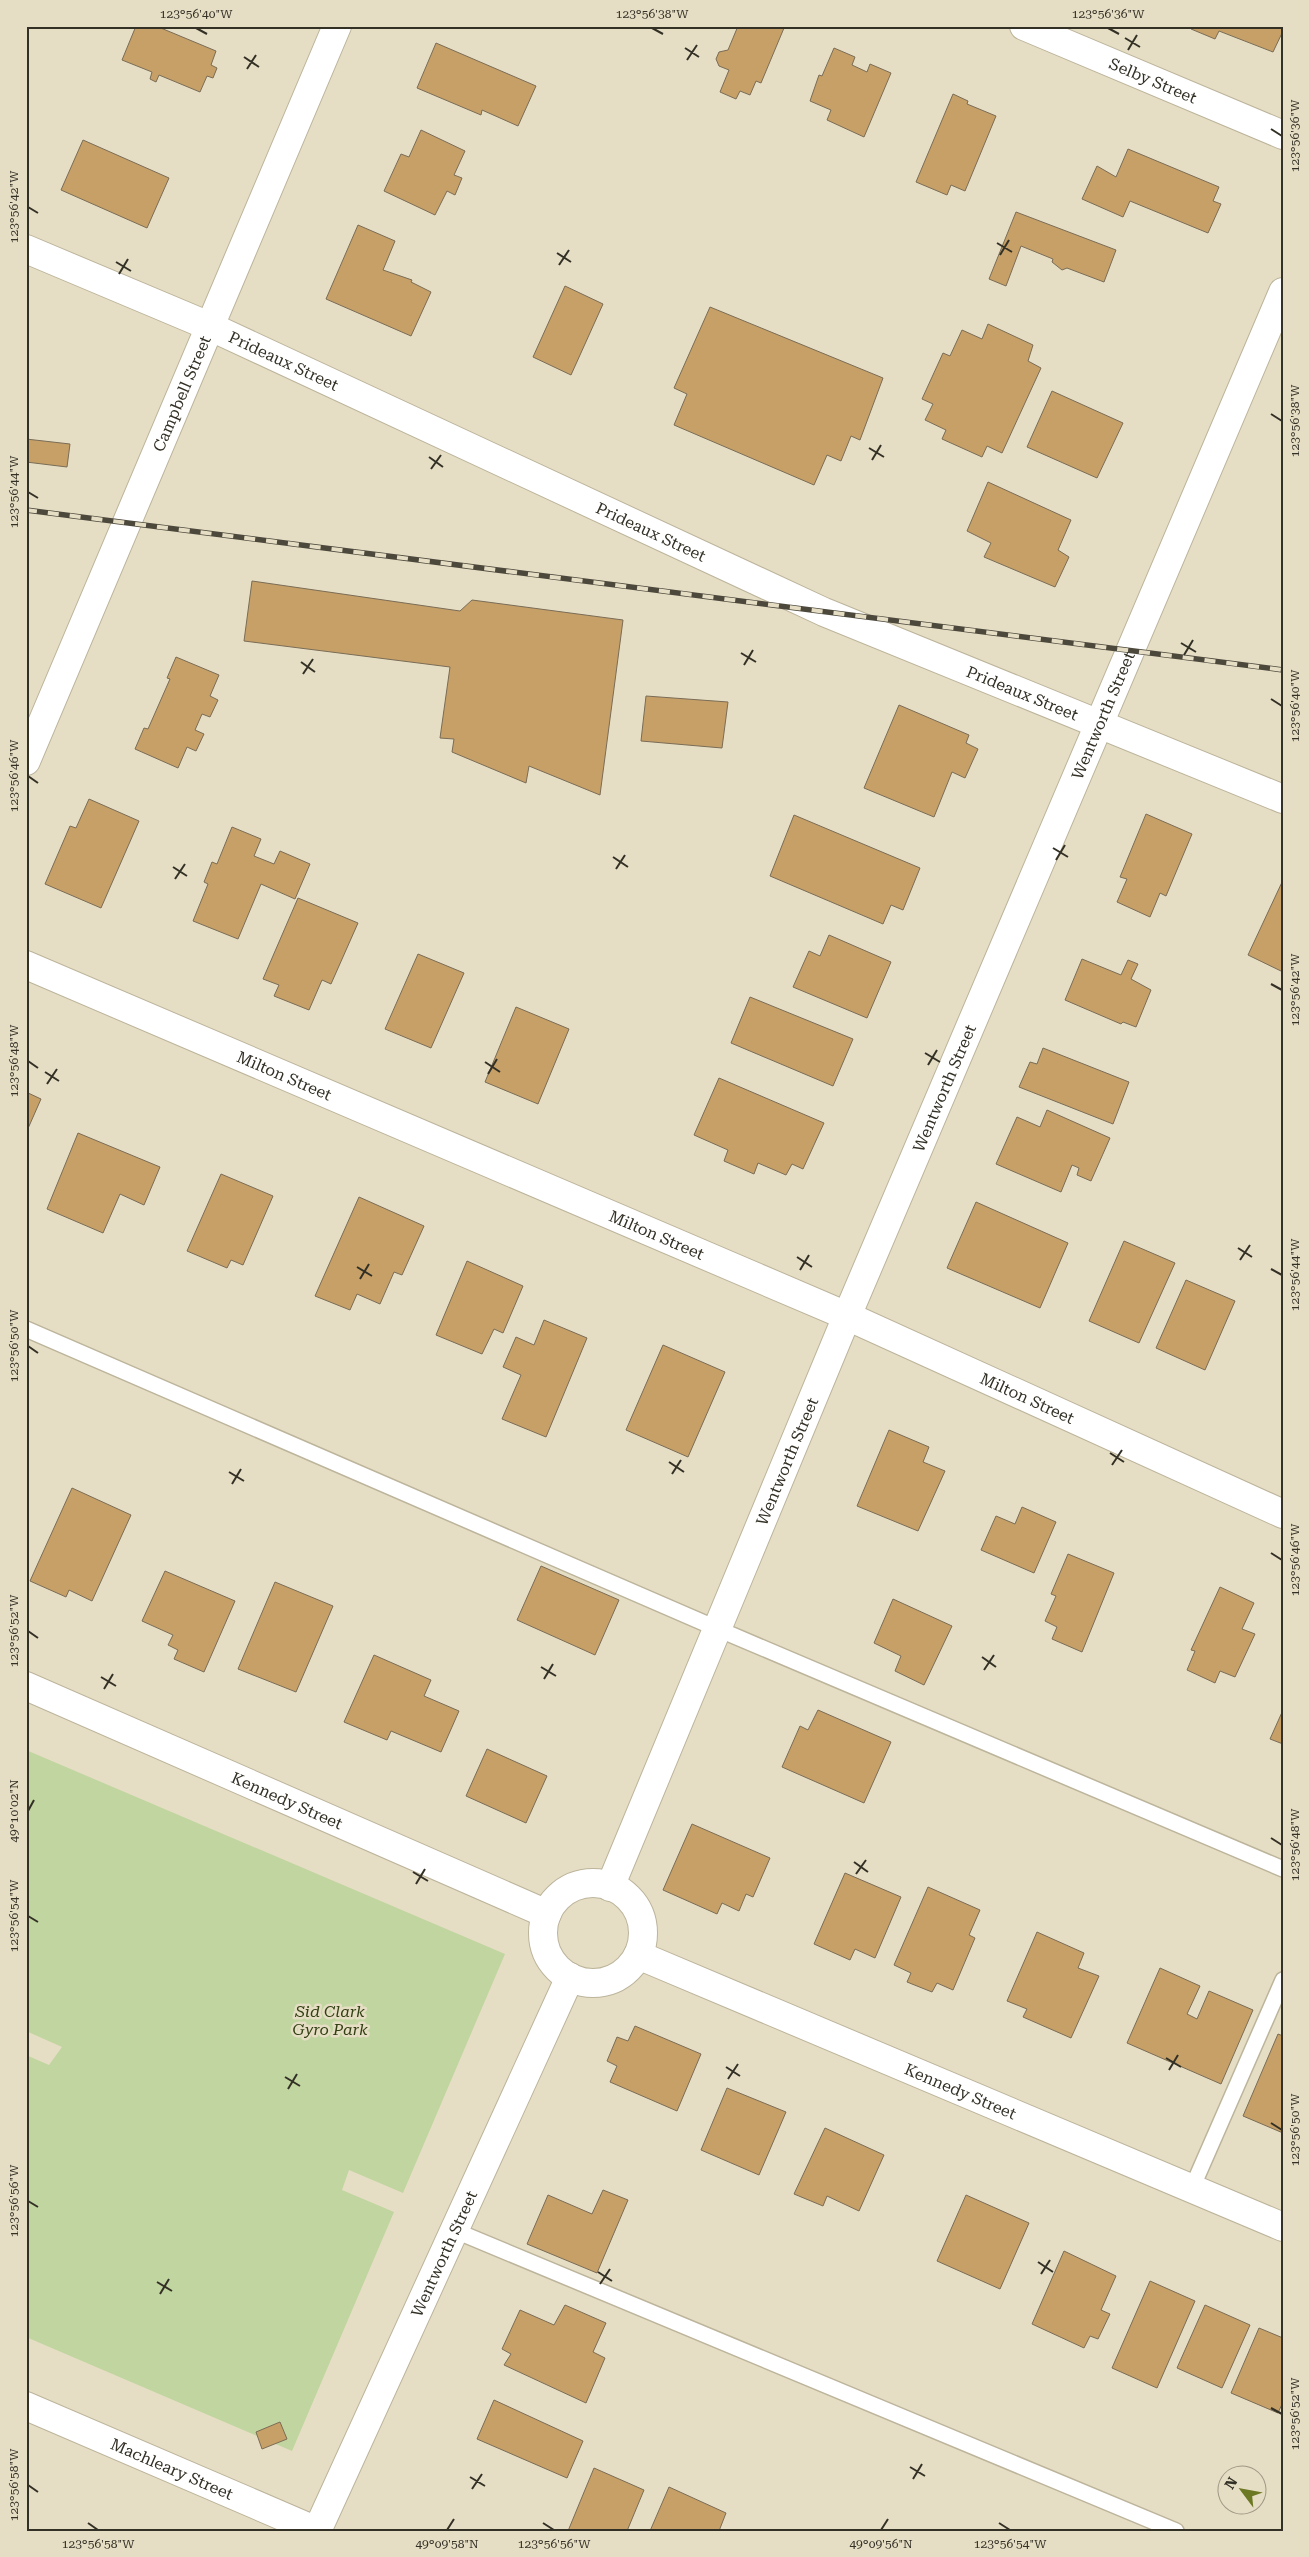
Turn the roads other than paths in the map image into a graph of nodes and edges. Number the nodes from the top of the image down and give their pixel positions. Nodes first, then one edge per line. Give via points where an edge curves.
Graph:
1 (337, 26) edge
2 (1024, 26) edge
3 (1283, 135) edge
4 (26, 249) edge
5 (1283, 292) edge
6 (209, 326) junction
7 (1099, 726) junction
8 (26, 761) edge
9 (1283, 800) edge
10 (26, 965) edge
11 (847, 1316) junction
12 (26, 1329) edge
13 (1283, 1514) edge
14 (718, 1629) junction
15 (26, 1686) edge
16 (1283, 1869) edge
17 (610, 1887) junction
18 (547, 1914) junction
19 (638, 1955) junction
20 (570, 1977) junction
21 (1283, 1980) edge
22 (1192, 2188) junction
23 (1283, 2227) edge
24 (456, 2231) junction
25 (26, 2406) edge
26 (317, 2531) edge
27 (1176, 2531) edge

1 - 6 street, Campbell Street
2 - 3 street, Selby Street
4 - 6 street, Prideaux Street
5 - 7 street, Wentworth Street
6 - 7 street, Prideaux Street via 824,612
6 - 8 street, Campbell Street via 129,523
7 - 9 street, Prideaux Street
7 - 11 street, Wentworth Street
10 - 11 street, Milton Street
11 - 13 street, Milton Street
11 - 14 street, Wentworth Street
12 - 14 lane
14 - 16 lane
14 - 17 street, Wentworth Street
15 - 18 street, Kennedy Street
17 - 18 street via 598,1883 582,1884 566,1891
17 - 19 street via 628,1897 638,1911 643,1927
18 - 20 street via 543,1933 546,1949 553,1964
19 - 20 street via 626,1971 612,1980 580,1982
19 - 22 street, Kennedy Street
20 - 24 street, Wentworth Street
21 - 22 lane
22 - 23 street, Kennedy Street
24 - 26 street, Wentworth Street
24 - 27 lane
25 - 26 street, Machleary Street

